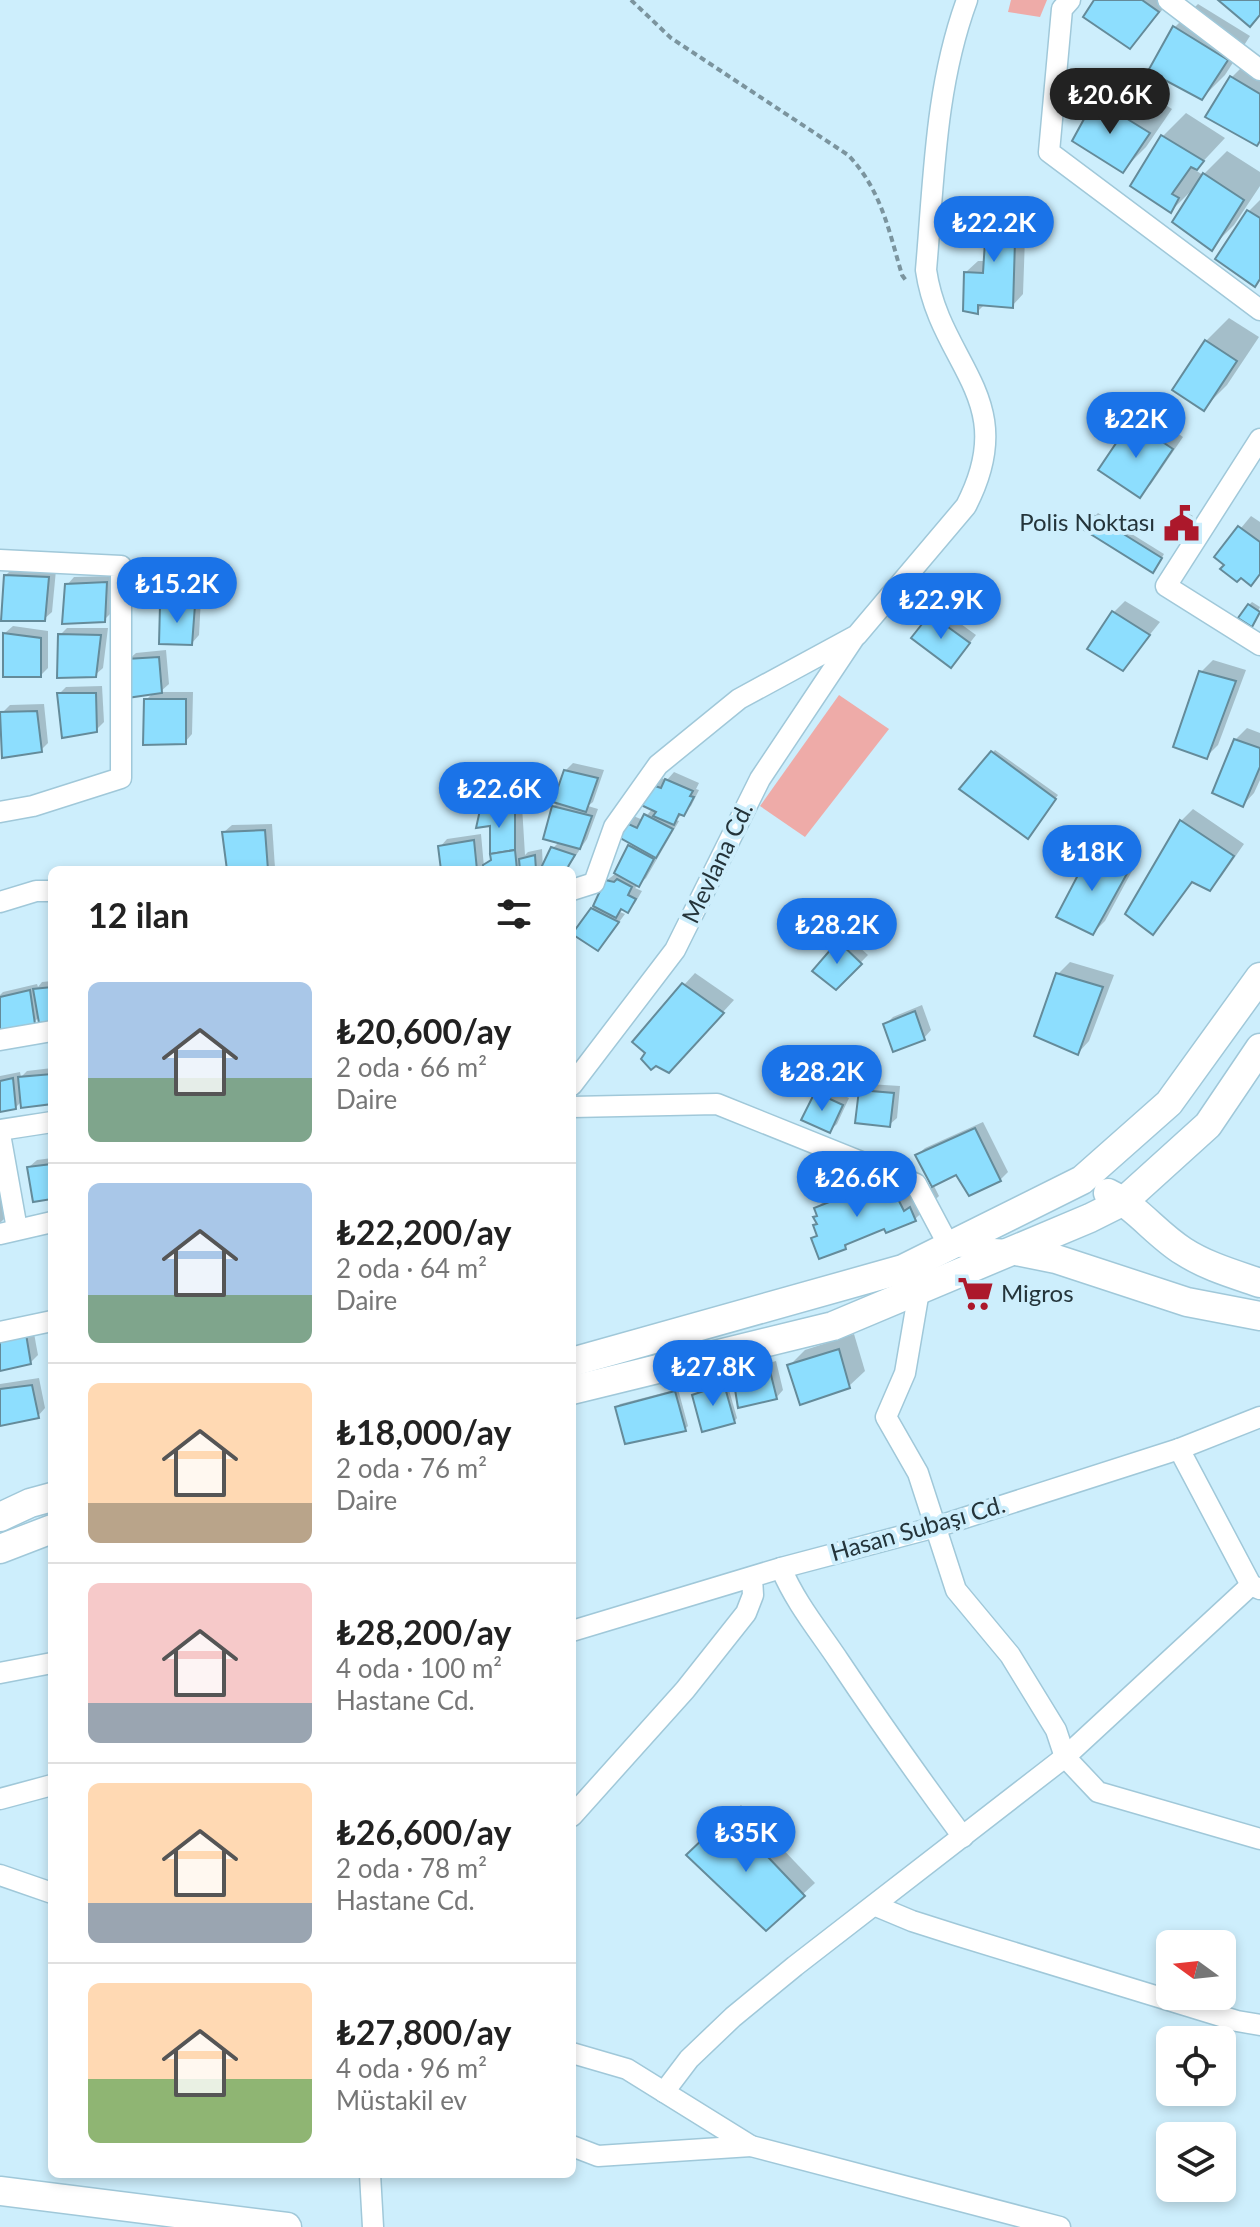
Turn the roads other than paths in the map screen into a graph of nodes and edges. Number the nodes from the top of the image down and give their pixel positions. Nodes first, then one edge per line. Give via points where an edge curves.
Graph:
1 (967, 0) edge
2 (1070, 0) edge
3 (1168, 0) edge
4 (1260, 70) edge
5 (1260, 310) edge
6 (1260, 439) edge
7 (0, 560) edge
8 (857, 635) junction
9 (1260, 645) edge
10 (0, 812) edge
11 (576, 889) edge
12 (48, 891) edge
13 (0, 902) edge
14 (1260, 977) edge
15 (48, 1032) edge
16 (0, 1040) edge
17 (1260, 1048) edge
18 (576, 1080) edge
19 (576, 1107) edge
20 (48, 1123) edge
21 (0, 1132) edge
22 (1082, 1180) junction
23 (1124, 1201) junction
24 (48, 1223) edge
25 (9, 1232) edge
26 (949, 1246) junction
27 (1016, 1251) junction
28 (1260, 1283) edge
29 (919, 1291) junction
30 (1260, 1316) edge
31 (48, 1322) edge
32 (0, 1332) edge
33 (576, 1361) edge
34 (576, 1389) edge
35 (1260, 1417) edge
36 (1179, 1449) junction
37 (48, 1498) edge
38 (0, 1517) edge
39 (936, 1527) junction
40 (48, 1531) edge
41 (0, 1549) edge
42 (781, 1568) junction
43 (752, 1578) junction
44 (1255, 1587) edge
45 (576, 1630) edge
46 (48, 1664) edge
47 (0, 1673) edge
48 (1065, 1757) junction
49 (48, 1786) edge
50 (0, 1799) edge
51 (576, 1812) edge
52 (963, 1837) junction
53 (1260, 1839) edge
54 (0, 1875) edge
55 (48, 1892) edge
56 (876, 1906) junction
57 (1260, 2025) edge
58 (576, 2054) edge
59 (664, 2092) junction
60 (751, 2146) junction
61 (576, 2148) edge
62 (370, 2178) edge
63 (0, 2191) edge
64 (287, 2227) edge
65 (373, 2227) edge
66 (1060, 2227) edge

1 - 8 street, Mevlana Cd. via 939,111 926,270 929,293 980,400 985,453 979,482 966,506
2 - 5 street via 1062,9 1049,152
3 - 4 street
6 - 9 street via 1166,586
7 - 10 street via 121,566 121,778
8 - 11 street via 739,699 658,765 614,827 594,883
8 - 18 street, Mevlana Cd. via 760,779 675,950
12 - 13 street
14 - 22 main road via 1169,1103
15 - 16 street
17 - 23 main road via 1208,1125
19 - 26 street via 717,1104 916,1184
20 - 21 street
21 - 25 street
22 - 23 main road
22 - 26 main road
23 - 27 main road
23 - 28 main road via 1182,1251
24 - 25 street
26 - 27 street
26 - 33 main road via 903,1269
27 - 29 main road
27 - 30 main road via 1187,1302
29 - 34 main road via 833,1326
29 - 39 street via 905,1373 886,1417 918,1473
31 - 32 street
35 - 36 street, Hasan Subaşı Cd.
36 - 39 street, Hasan Subaşı Cd.
36 - 44 street
37 - 38 main road
39 - 42 street, Hasan Subaşı Cd.
39 - 48 street via 956,1590 1010,1655 1056,1730
40 - 41 main road
42 - 43 street, Hasan Subaşı Cd.
42 - 52 street via 909,1765
43 - 45 street, Hasan Subaşı Cd.
43 - 51 street via 746,1613
44 - 48 street
46 - 47 street
48 - 52 street
48 - 53 street via 1098,1792
49 - 50 street
52 - 56 street
54 - 55 street
56 - 57 street via 927,1926
56 - 59 street via 733,2017
58 - 59 street via 627,2069
59 - 60 street
60 - 61 street via 598,2156
60 - 66 street
62 - 65 street
63 - 64 main road

